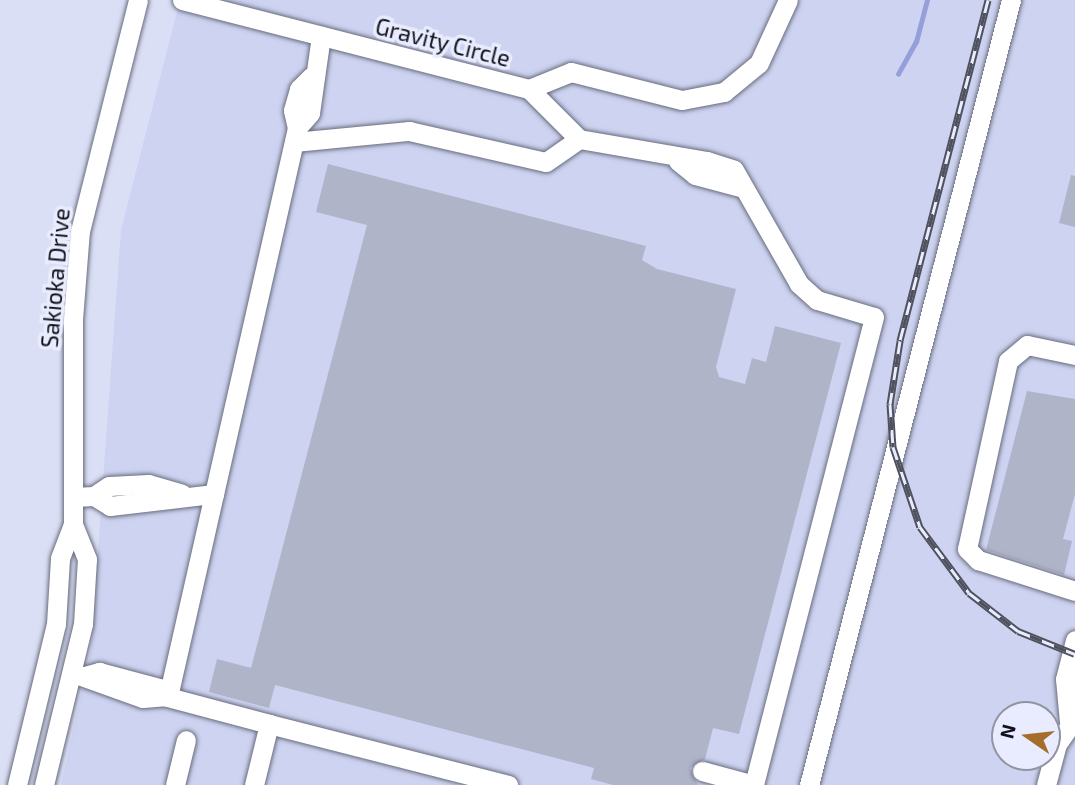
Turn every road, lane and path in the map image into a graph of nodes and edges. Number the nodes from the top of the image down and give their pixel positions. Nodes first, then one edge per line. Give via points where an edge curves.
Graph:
1 (138, 0) edge
2 (181, 0) edge
3 (788, 0) edge
4 (1011, 0) edge
5 (321, 36) junction
6 (529, 89) junction
7 (295, 135) junction
8 (579, 139) junction
9 (1075, 355) edge
10 (214, 494) junction
11 (74, 497) junction
12 (74, 524) junction
13 (1075, 591) edge
14 (1075, 640) edge
15 (79, 675) junction
16 (166, 697) junction
17 (1072, 720) edge
18 (269, 724) junction
19 (186, 740) dead end
20 (702, 771) dead end
21 (485, 782) edge
22 (17, 785) edge
23 (44, 785) edge
24 (175, 785) edge
25 (254, 785) edge
26 (508, 785) edge
27 (754, 785) edge
28 (809, 785) edge
29 (1046, 785) edge

1 - 11 street, Sakioka Drive via 80,231 73,319
2 - 5 street, Gravity Circle
3 - 6 street via 759,64 724,92 682,100 571,72
4 - 28 street
5 - 6 street, Gravity Circle
5 - 7 street via 312,76 299,89 293,110
6 - 8 street
7 - 8 street via 409,131 546,162
7 - 10 street
8 - 27 street via 678,161 695,175 740,187 799,284 817,300 874,317
9 - 13 street via 1027,345 1008,361 967,549 978,560
10 - 11 street via 182,494 148,484 109,486 94,496
10 - 16 street
11 - 12 street, Sakioka Drive
12 - 15 street, Sakioka Drive via 88,559
12 - 22 street, Sakioka Drive via 60,558 56,625
14 - 17 street via 1065,679
15 - 16 street via 99,672 159,688
15 - 23 street, Sakioka Drive
16 - 18 street
17 - 29 street
18 - 21 street
18 - 25 street
19 - 24 street
20 - 27 street
21 - 26 street

